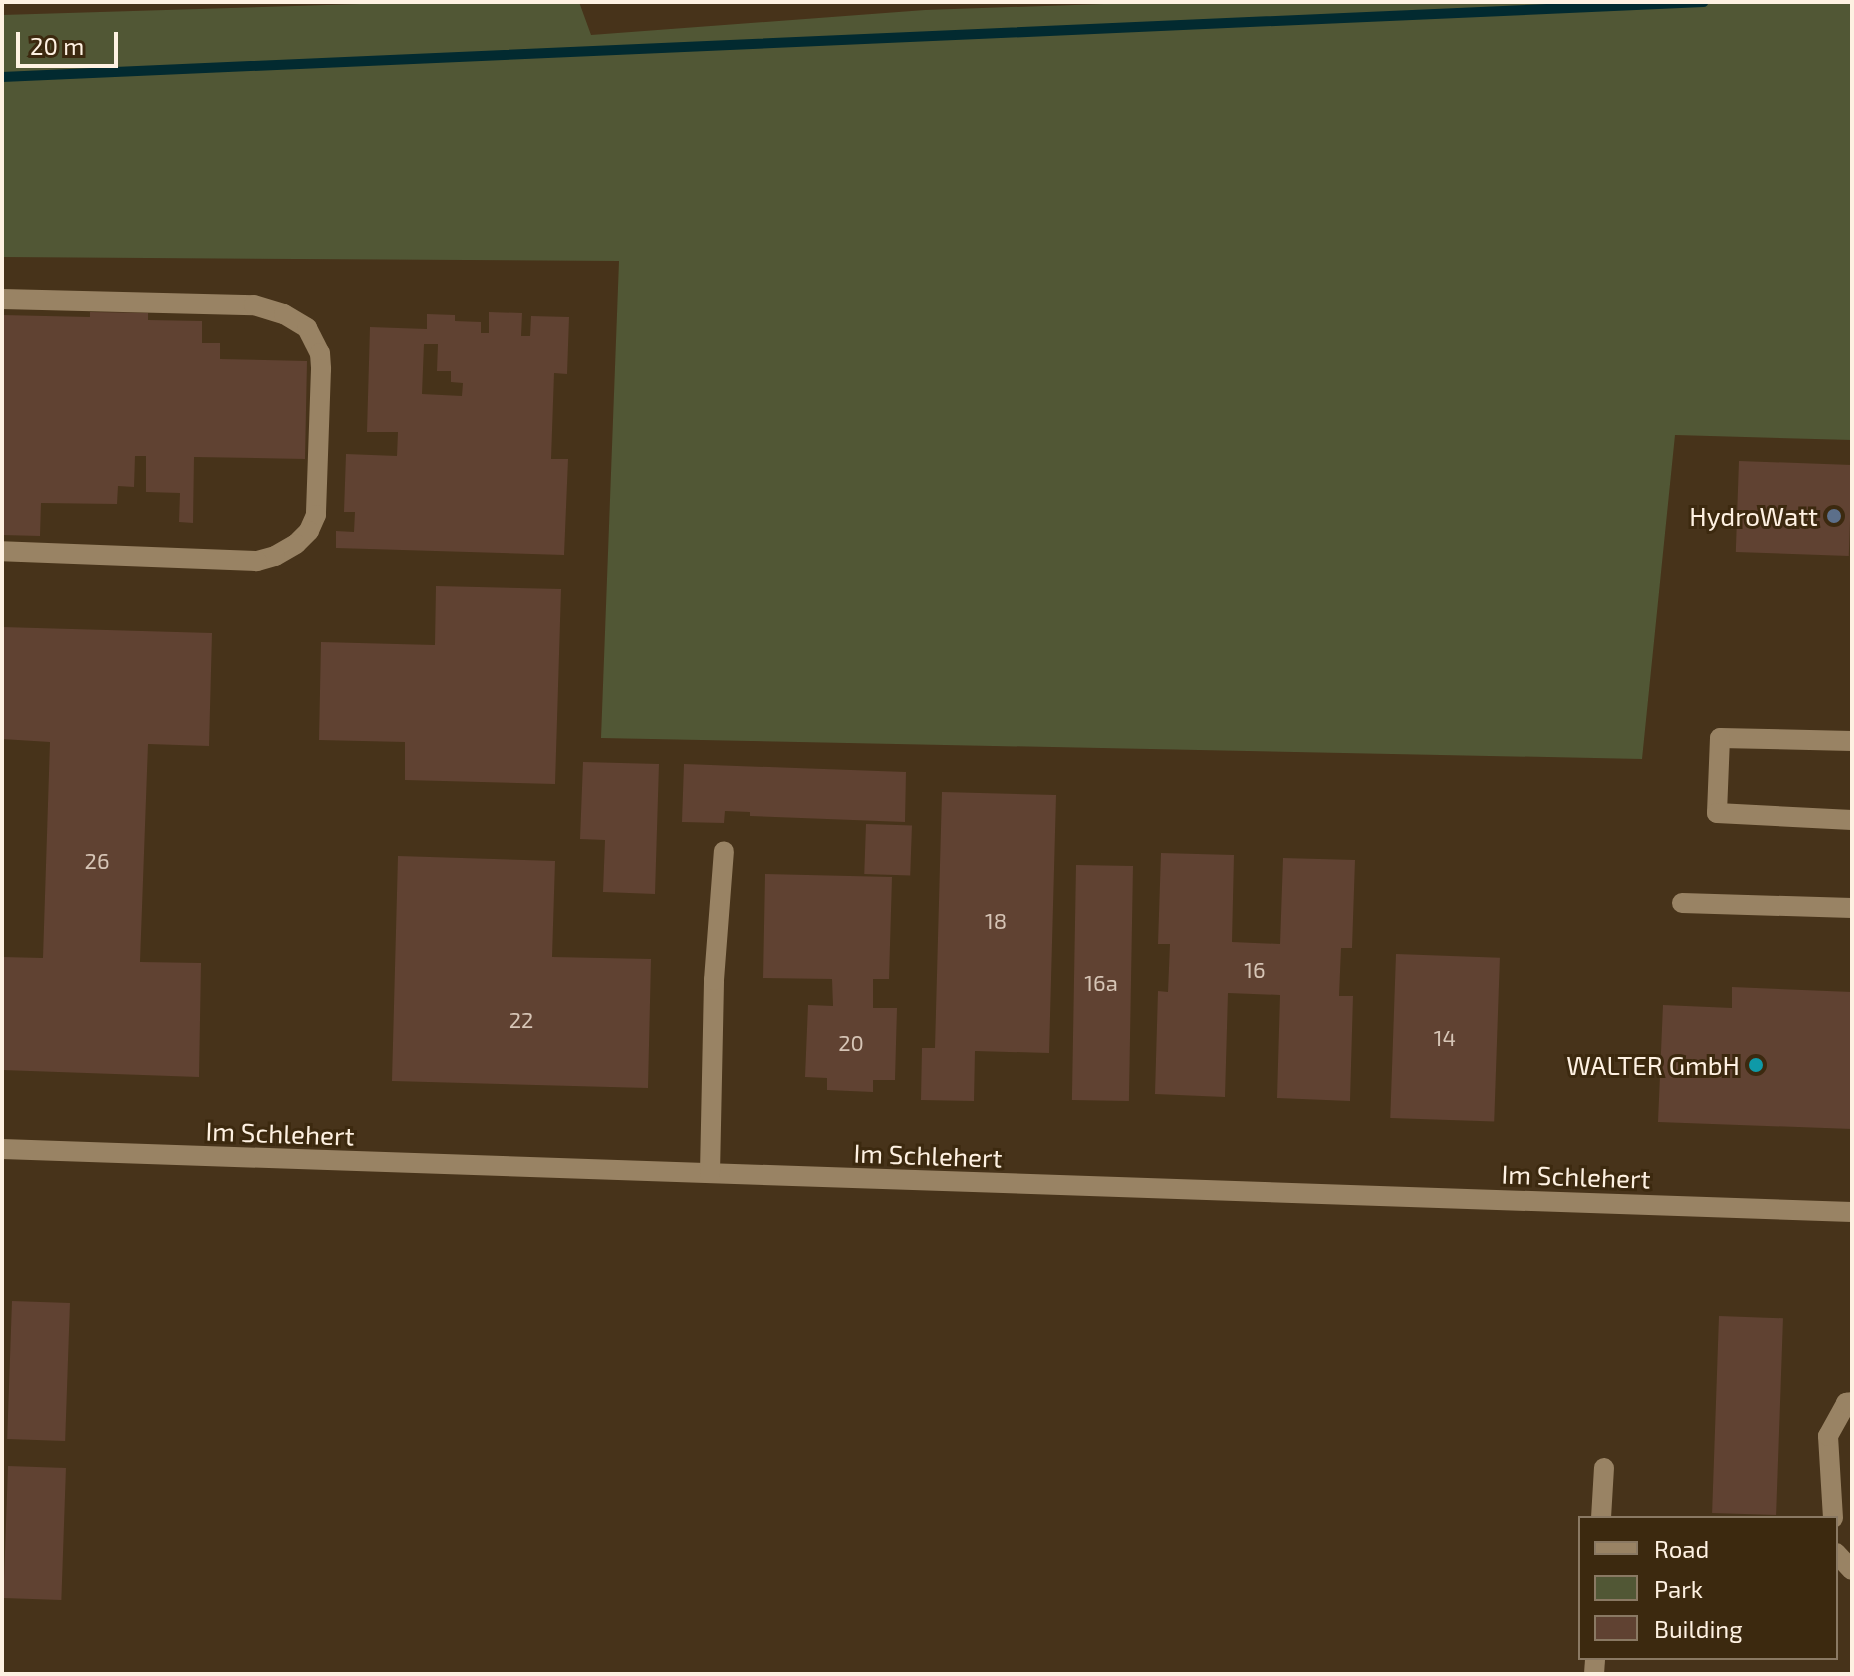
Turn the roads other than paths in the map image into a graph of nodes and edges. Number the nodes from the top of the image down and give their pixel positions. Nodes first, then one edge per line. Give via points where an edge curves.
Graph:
1 (2, 299) edge
2 (2, 551) edge
3 (1852, 741) edge
4 (1852, 820) edge
5 (724, 851) dead end
6 (1682, 903) dead end
7 (1852, 908) edge
8 (2, 1149) edge
9 (710, 1173) junction
10 (1852, 1212) edge
11 (1852, 1402) edge
12 (1604, 1468) dead end
13 (1601, 1516) edge
14 (1833, 1516) edge
15 (1838, 1555) edge
16 (1852, 1570) edge

1 - 2 street via 254,305 307,328 320,353 321,369 316,515 309,531 275,556 257,561
3 - 4 street via 1720,738 1717,813
5 - 9 street via 714,980
6 - 7 street
8 - 9 street, Im Schlehert
9 - 10 street, Im Schlehert
11 - 14 street via 1846,1403 1828,1436
12 - 13 street
15 - 16 street

